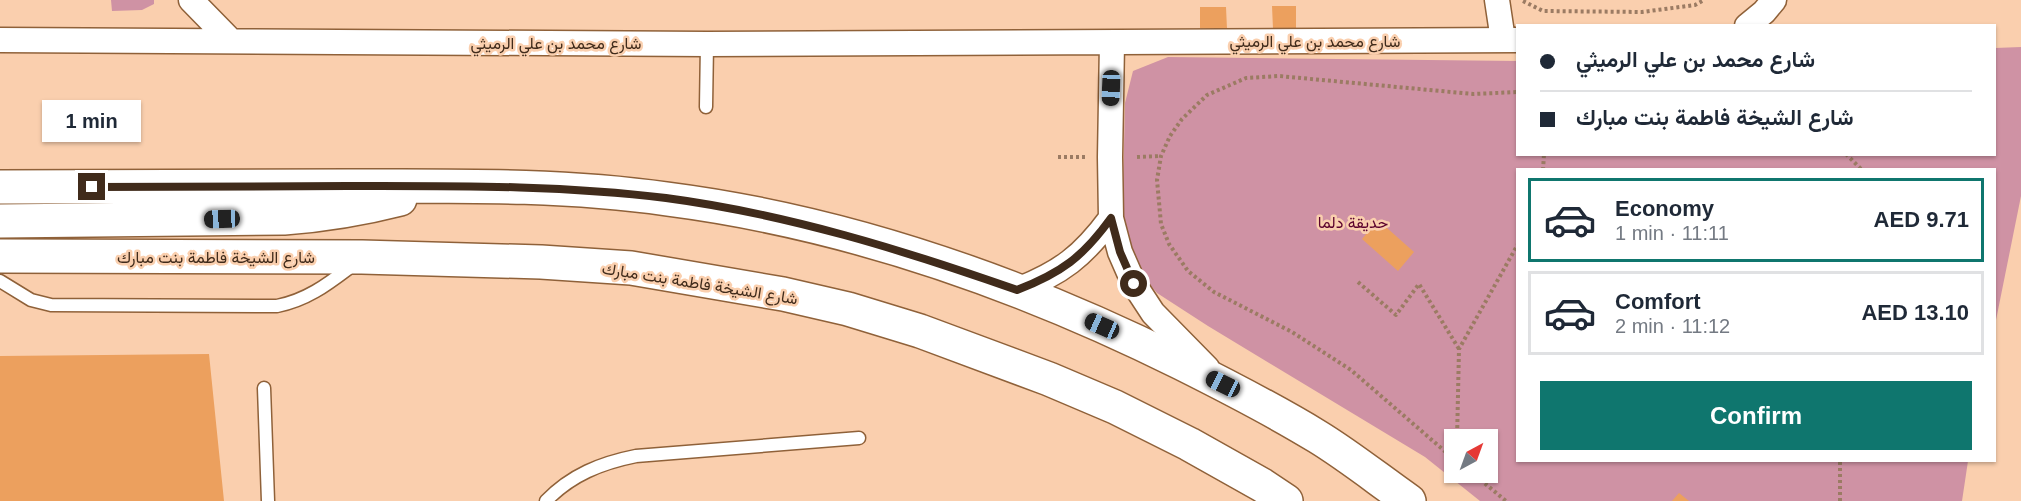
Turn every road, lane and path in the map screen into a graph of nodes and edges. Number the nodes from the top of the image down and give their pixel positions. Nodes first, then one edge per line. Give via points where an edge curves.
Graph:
1 (191, 0) edge
2 (1497, 0) edge
3 (1521, 0) edge
4 (1704, 0) edge
5 (1774, 0) edge
6 (1749, 24) edge
7 (0, 40) edge
8 (1511, 40) edge
9 (231, 41) junction
10 (1112, 43) junction
11 (707, 44) junction
12 (1516, 93) edge
13 (706, 106) dead end
14 (1848, 156) edge
15 (1860, 168) edge
16 (438, 186) junction
17 (0, 187) edge
18 (1111, 218) junction
19 (0, 221) edge
20 (1516, 248) edge
21 (0, 256) edge
22 (362, 257) junction
23 (0, 281) edge
24 (1358, 282) dead end
25 (1017, 290) junction
26 (1460, 349) junction
27 (1223, 384) junction
28 (264, 388) dead end
29 (1457, 429) edge
30 (859, 438) dead end
31 (1444, 450) edge
32 (1840, 462) edge
33 (1484, 483) edge
34 (268, 501) edge
35 (546, 501) edge
36 (1286, 501) edge
37 (1409, 501) edge
38 (1506, 501) edge
39 (1840, 501) edge

1 - 9 street
2 - 8 street
3 - 4 path via 1543,11 1642,12 1695,5
5 - 6 street
7 - 9 street, شارع محمد بن علي الرميثي
8 - 10 street, شارع محمد بن علي الرميثي
9 - 11 street, شارع محمد بن علي الرميثي
10 - 11 street, شارع محمد بن علي الرميثي
10 - 18 street
11 - 13 lane
12 - 31 path via 1473,94 1279,76 1246,78 1207,95 1182,119 1161,156 1157,180 1161,224 1169,244 1188,271 1214,292 1292,332 1351,370
14 - 15 path
16 - 17 main road
16 - 19 main road via 362,209 324,215
16 - 25 main road via 568,188 668,199 767,216 864,240
18 - 25 street via 1080,255 1047,278
18 - 27 street via 1124,262 1153,314
20 - 26 path
21 - 22 main road, شارع الشيخة فاطمة بنت مبارك
22 - 23 lane via 318,291 277,306 51,305 31,300
22 - 36 main road, شارع الشيخة فاطمة بنت مبارك via 631,268 848,309 987,355 1115,407 1262,484
24 - 26 path via 1396,315 1419,284
25 - 27 main road
26 - 29 path
27 - 37 main road via 1319,438
28 - 34 lane
30 - 35 lane via 636,456 593,468
32 - 39 path
33 - 38 path

